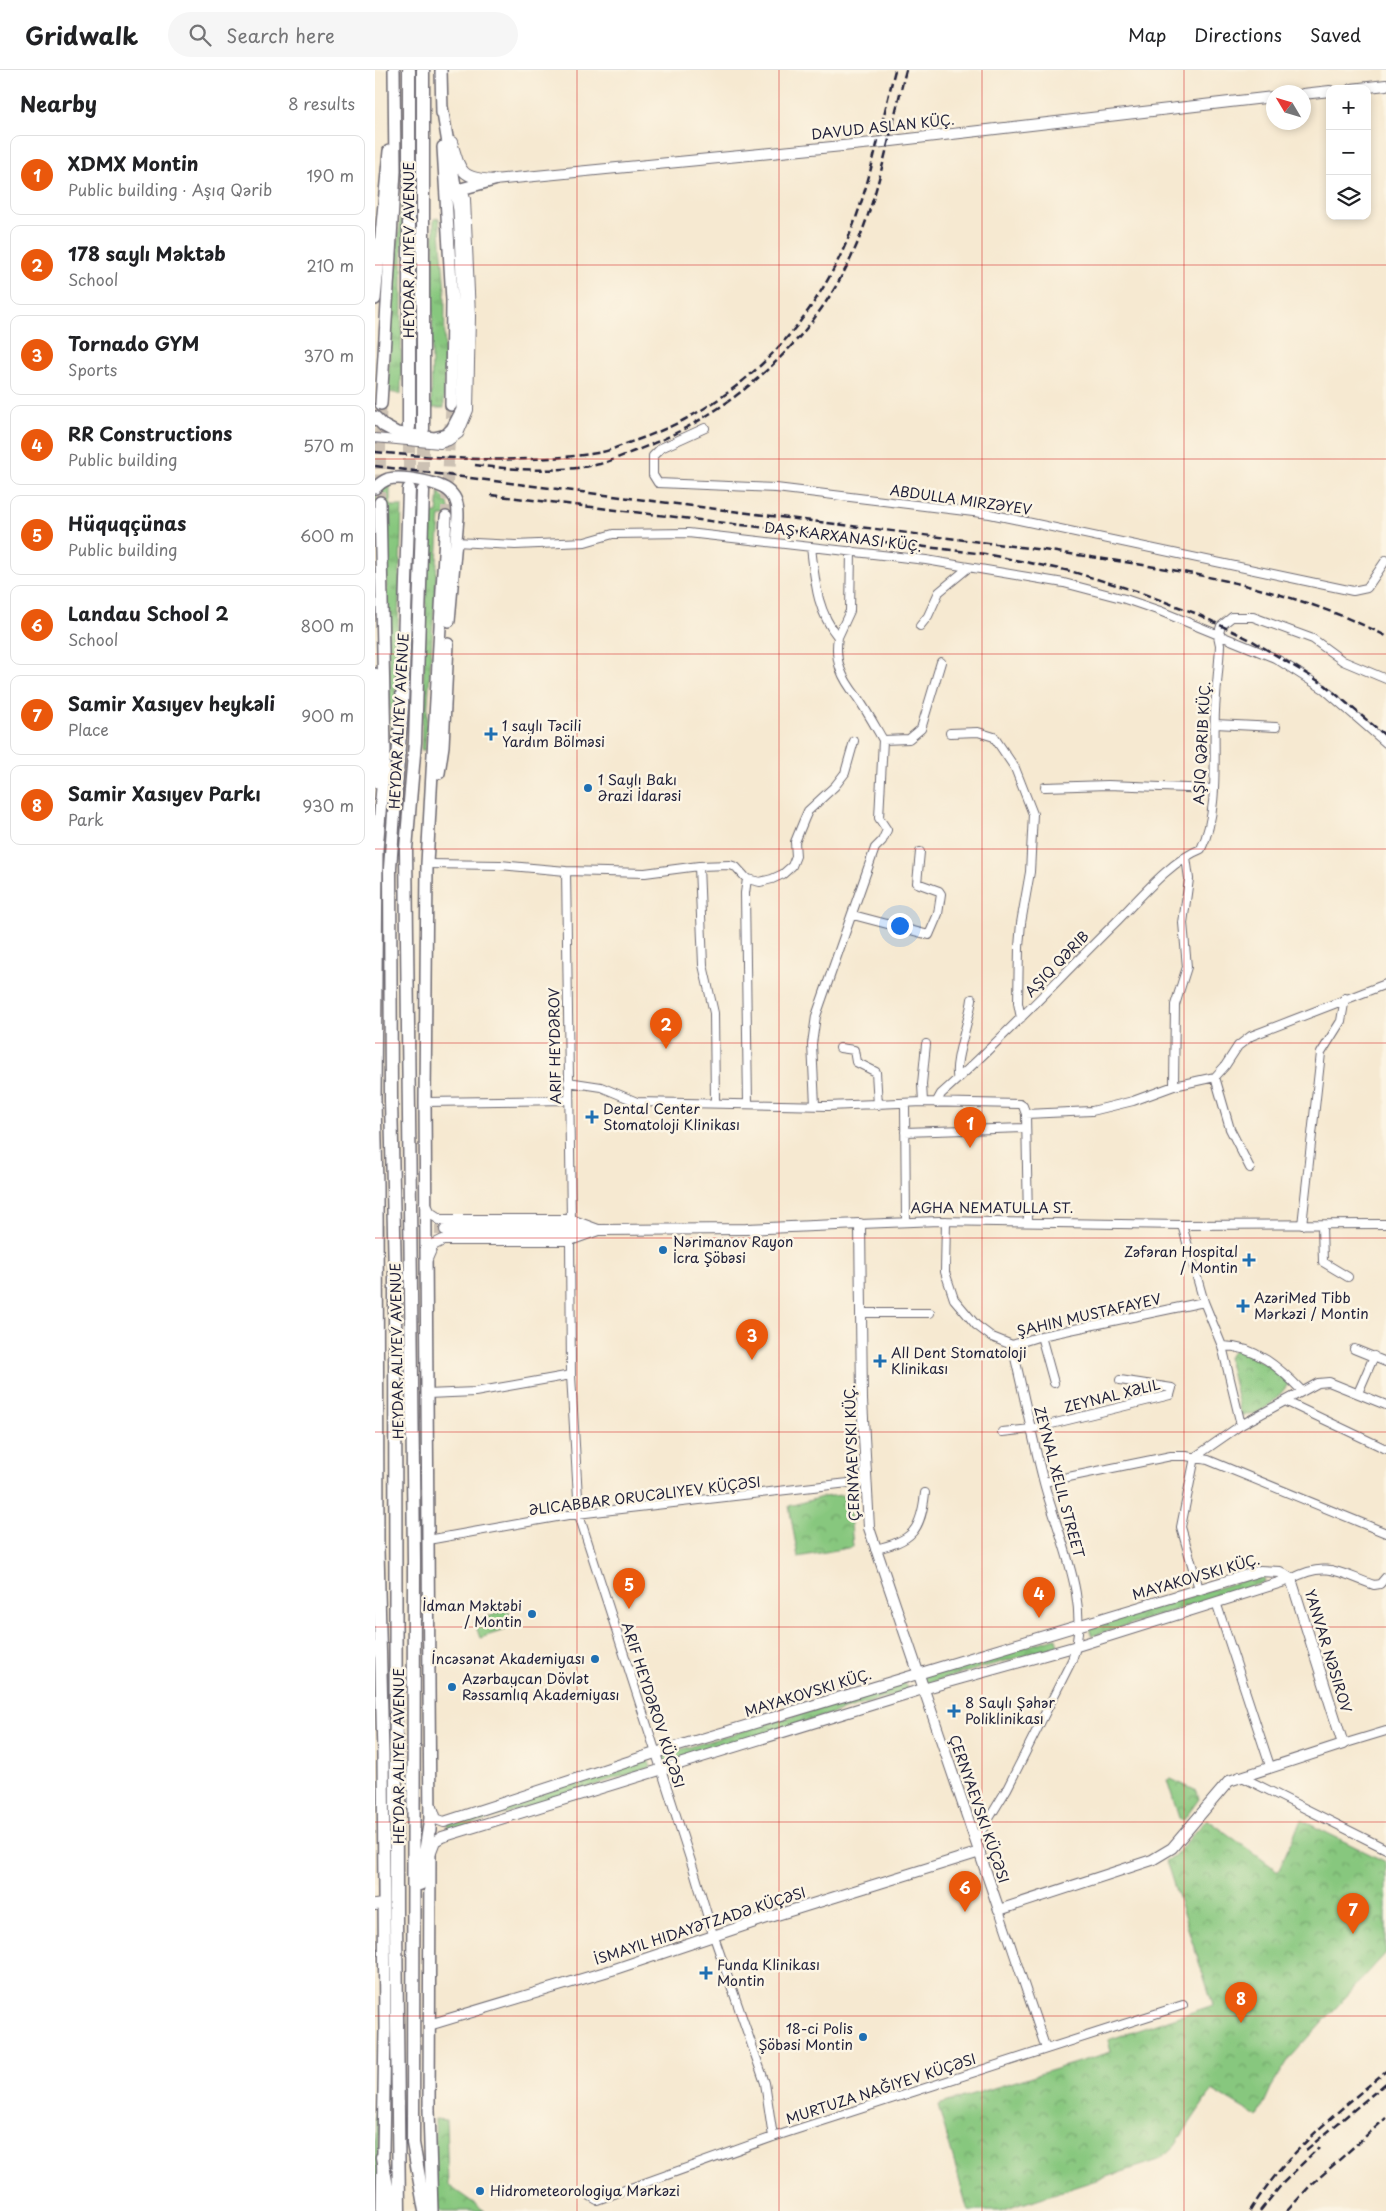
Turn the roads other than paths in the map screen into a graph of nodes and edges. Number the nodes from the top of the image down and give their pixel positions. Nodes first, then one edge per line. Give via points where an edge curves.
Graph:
1 (395, 70) edge
2 (409, 70) edge
3 (423, 70) edge
4 (441, 70) edge
5 (1386, 85) edge
6 (395, 87) junction
7 (1371, 87) edge
8 (1326, 91) edge
9 (1311, 93) edge
10 (1266, 98) edge
11 (442, 107) junction
12 (494, 180) junction
13 (457, 188) junction
14 (447, 212) junction
15 (375, 298) edge
16 (381, 404) tunnel mouth
17 (451, 405) tunnel mouth
18 (375, 417) edge
19 (409, 428) tunnel mouth
20 (705, 428) dead end
21 (423, 429) tunnel mouth
22 (375, 438) edge
23 (375, 488) edge
24 (409, 489) tunnel mouth
25 (423, 491) tunnel mouth
26 (381, 502) dead end
27 (445, 517) tunnel mouth
28 (455, 542) junction
29 (811, 547) junction
30 (851, 551) junction
31 (1386, 560) edge
32 (968, 568) junction
33 (920, 626) dead end
34 (1218, 636) junction
35 (838, 637) junction
36 (941, 662) dead end
37 (375, 674) edge
38 (1386, 679) edge
39 (1215, 724) junction
40 (1276, 727) dead end
41 (376, 728) edge
42 (950, 733) dead end
43 (883, 740) junction
44 (854, 741) dead end
45 (1386, 743) edge
46 (376, 769) edge
47 (1045, 787) dead end
48 (1213, 788) junction
49 (428, 836) junction
50 (377, 850) junction
51 (920, 852) dead end
52 (1187, 857) junction
53 (427, 864) junction
54 (699, 866) junction
55 (566, 871) junction
56 (747, 879) junction
57 (853, 914) junction
58 (1386, 984) edge
59 (972, 998) dead end
60 (1345, 998) junction
61 (1021, 1018) junction
62 (926, 1044) dead end
63 (841, 1048) dead end
64 (1215, 1077) junction
65 (958, 1079) junction
66 (569, 1082) junction
67 (1174, 1086) junction
68 (569, 1100) junction
69 (425, 1102) junction
70 (715, 1102) junction
71 (923, 1102) junction
72 (936, 1103) junction
73 (748, 1104) junction
74 (905, 1104) junction
75 (815, 1105) junction
76 (877, 1106) junction
77 (1026, 1114) junction
78 (1026, 1128) junction
79 (905, 1132) junction
80 (1250, 1168) dead end
81 (376, 1191) edge
82 (425, 1203) junction
83 (571, 1220) junction
84 (906, 1221) junction
85 (946, 1221) junction
86 (1028, 1222) junction
87 (860, 1224) junction
88 (1386, 1224) edge
89 (1182, 1225) junction
90 (1302, 1225) junction
91 (1322, 1225) junction
92 (445, 1230) tunnel mouth
93 (599, 1230) junction
94 (570, 1240) junction
95 (426, 1260) junction
96 (1349, 1277) dead end
97 (376, 1284) edge
98 (1205, 1302) junction
99 (861, 1313) junction
100 (930, 1313) dead end
101 (1041, 1336) junction
102 (1013, 1345) junction
103 (1222, 1346) junction
104 (1354, 1348) dead end
105 (1373, 1356) junction
106 (1386, 1362) edge
107 (571, 1375) junction
108 (1120, 1380) dead end
109 (1054, 1384) dead end
110 (1303, 1390) junction
111 (1358, 1393) junction
112 (427, 1394) junction
113 (1287, 1402) junction
114 (1386, 1405) edge
115 (376, 1409) edge
116 (1241, 1425) junction
117 (1031, 1429) junction
118 (1002, 1432) dead end
119 (1386, 1448) edge
120 (1195, 1458) junction
121 (866, 1481) junction
122 (1044, 1482) junction
123 (925, 1493) dead end
124 (579, 1515) junction
125 (1386, 1532) edge
126 (428, 1540) junction
127 (875, 1549) junction
128 (376, 1551) edge
129 (1386, 1577) edge
130 (1291, 1579) junction
131 (1199, 1589) junction
132 (1216, 1602) junction
133 (1079, 1626) junction
134 (1077, 1646) junction
135 (918, 1673) junction
136 (923, 1689) junction
137 (1386, 1732) edge
138 (1343, 1744) junction
139 (379, 1753) edge
140 (655, 1753) junction
141 (1269, 1766) junction
142 (660, 1769) junction
143 (1240, 1776) junction
144 (430, 1794) junction
145 (430, 1822) junction
146 (977, 1840) junction
147 (1386, 1850) edge
148 (979, 1852) junction
149 (430, 1854) junction
150 (379, 1904) edge
151 (999, 1910) junction
152 (413, 1923) junction
153 (713, 1936) junction
154 (1183, 2006) dead end
155 (429, 2026) junction
156 (1046, 2049) junction
157 (773, 2137) junction
158 (413, 2143) junction
159 (382, 2158) junction
160 (590, 2196) dead end
161 (382, 2211) edge
162 (391, 2211) edge
163 (399, 2211) edge
164 (416, 2211) edge
165 (425, 2211) edge
166 (432, 2211) edge

1 - 6 main road
2 - 19 highway, HEYDAR ALIYEV AVENUE
3 - 21 highway, HEYDAR ALIYEV AVENUE
4 - 11 main road
5 - 7 street
6 - 15 main road
6 - 16 main road via 395,171
8 - 9 street
10 - 12 street, DAVUD ASLAN KÜÇ. via 883,142
11 - 12 street, DAVUD ASLAN KÜÇ. via 461,170 470,178
11 - 13 main road
11 - 14 main road
12 - 13 main road
13 - 14 main road via 449,193
13 - 18 main road via 463,299 460,417 446,435 434,438 397,433
13 - 22 street via 462,190 466,199 471,316 467,417 459,434 449,442
14 - 17 main road via 452,300
20 - 31 street, ABDULLA MIRZƏYEV via 661,448 653,456 653,475 659,483 776,488 990,514 1353,591 1367,588
23 - 28 main road via 395,478 445,488 457,505
24 - 163 highway, HEYDAR ALIYEV AVENUE via 402,706 390,868
25 - 152 highway, HEYDAR ALIYEV AVENUE via 415,742 406,849 414,1560
26 - 50 main road via 385,751
27 - 49 main road
28 - 29 street via 515,545 585,542 613,534 681,533
28 - 49 main road via 443,746
29 - 30 street
29 - 35 street via 818,600 827,624
30 - 32 street
30 - 35 street via 850,611
32 - 33 street via 939,592
32 - 34 street via 1063,583 1125,598
34 - 38 street via 1221,626 1232,617 1253,617 1313,639 1343,661
34 - 39 street
34 - 45 street via 1275,658 1324,689
35 - 43 street via 836,651 845,683
36 - 43 street via 921,728 909,739
37 - 41 main road
39 - 40 street
39 - 48 street
41 - 46 main road
42 - 61 street via 978,732 993,737 1015,768 1033,814 1030,872 1019,947 1018,1003
43 - 57 street via 879,818 887,830 875,848
44 - 56 street via 845,773 812,807 804,820 795,842 796,856 792,866 772,879 759,882
46 - 50 main road
47 - 48 street
48 - 52 street via 1210,826 1201,849
49 - 53 main road
50 - 81 main road
51 - 57 street via 917,882 941,894 938,914 929,935
52 - 61 street via 1156,882
52 - 67 street via 1189,879 1183,923 1187,967 1175,1005
53 - 55 street via 500,865
53 - 69 main road
54 - 55 street via 645,873
54 - 56 street via 730,865
54 - 70 street via 703,965 714,1014
55 - 66 street, ARIF HEYDƏROV
56 - 73 street
57 - 75 street via 816,1016 812,1044
58 - 60 street
59 - 65 street via 955,1068
60 - 64 street via 1251,1036 1238,1046
60 - 90 street via 1341,1021 1321,1053
61 - 65 street
62 - 71 street
63 - 76 street via 854,1050 856,1062 876,1072
64 - 67 street
64 - 80 street via 1230,1129
65 - 72 street
66 - 68 street, ARIF HEYDƏROV
66 - 70 street via 601,1087 637,1102
67 - 77 street via 1092,1111
68 - 69 street
68 - 83 street, ARIF HEYDƏROV
69 - 82 main road
70 - 73 street
71 - 72 street
71 - 74 street
72 - 77 street via 1016,1103 1023,1106
73 - 75 street
74 - 76 street
74 - 79 street
75 - 76 street
77 - 78 street
78 - 79 street
78 - 86 street
79 - 84 street
81 - 97 main road
82 - 83 street, AGHA NEMATULLA ST. via 429,1213 441,1220
82 - 95 main road
83 - 93 street, AGHA NEMATULLA ST.
84 - 85 street, AGHA NEMATULLA ST.
84 - 87 street, AGHA NEMATULLA ST.
85 - 86 street, AGHA NEMATULLA ST.
85 - 102 street, ŞAHIN MUSTAFAYEV via 947,1282 960,1309 992,1337
86 - 89 street, AGHA NEMATULLA ST.
87 - 93 street, AGHA NEMATULLA ST.
87 - 99 street, ÇERNYAEVSKI KÜÇ.
88 - 91 street, AGHA NEMATULLA ST.
89 - 90 street, AGHA NEMATULLA ST.
89 - 98 street
90 - 91 street, AGHA NEMATULLA ST.
91 - 96 street via 1323,1262
92 - 93 street
93 - 94 street, AGHA NEMATULLA ST.
94 - 95 street, AGHA NEMATULLA ST. via 443,1240 433,1245
94 - 107 street, ARIF HEYDƏROV KÜÇƏSI
95 - 112 main road
97 - 115 main road
98 - 101 street, ŞAHIN MUSTAFAYEV
98 - 103 street
99 - 100 street
99 - 121 street, ÇERNYAEVSKI KÜÇ.
101 - 102 street, ŞAHIN MUSTAFAYEV
101 - 109 street
102 - 117 street, ZEYNAL XELIL STREET
103 - 110 street via 1247,1348 1279,1367
103 - 116 street
104 - 105 street
105 - 106 street
105 - 111 street
107 - 112 street via 475,1392
107 - 124 street, ARIF HEYDƏROV KÜÇƏSI
108 - 117 street, ZEYNAL XƏLIL via 1172,1388 1172,1391 1170,1395
110 - 111 street via 1329,1382
110 - 113 street
111 - 114 street
112 - 126 main road
113 - 116 street
113 - 119 street
115 - 128 main road
116 - 120 street
117 - 118 street, ZEYNAL XƏLIL
117 - 122 street, ZEYNAL XELIL STREET
120 - 122 street via 1171,1456
120 - 125 street via 1208,1460
120 - 131 street via 1181,1527
121 - 124 street, ƏLICABBAR ORUCƏLIYEV KÜÇƏSI
121 - 127 street, ÇERNYAEVSKI KÜÇ. via 869,1528
122 - 133 street, ZEYNAL XELIL STREET via 1076,1592
123 - 127 street via 921,1521 908,1539
124 - 126 street, ƏLICABBAR ORUCƏLIYEV KÜÇƏSI
124 - 140 street, ARIF HEYDƏROV KÜÇƏSI
126 - 144 main road
127 - 135 street, ÇERNYAEVSKI KÜÇ.
128 - 139 main road
129 - 130 street, YANVAR NƏSIROV via 1374,1585 1322,1567 1306,1570
130 - 131 street, MAYAKOVSKI KÜÇ. via 1280,1572 1260,1571
130 - 132 street, MAYAKOVSKI KÜÇ.
130 - 138 street, YANVAR NƏSIROV
131 - 133 street, MAYAKOVSKI KÜÇ.
132 - 134 street, MAYAKOVSKI KÜÇ.
132 - 141 street
133 - 134 street, ZEYNAL XELIL STREET
133 - 135 street, MAYAKOVSKI KÜÇ.
134 - 136 street, MAYAKOVSKI KÜÇ.
134 - 146 street via 1007,1789
135 - 136 street, ÇERNYAEVSKI KÜÇƏSI
135 - 140 street, MAYAKOVSKI KÜÇ.
136 - 142 street, MAYAKOVSKI KÜÇ.
136 - 146 street, ÇERNYAEVSKI KÜÇƏSI
137 - 138 street
138 - 141 street
139 - 150 main road
140 - 142 street, ARIF HEYDƏROV KÜÇƏSI
140 - 144 street, MAYAKOVSKI KÜÇ. via 444,1822 436,1819
141 - 143 street
142 - 149 street, MAYAKOVSKI KÜÇ. via 442,1836 435,1841
142 - 153 street, ARIF HEYDƏROV KÜÇƏSI
143 - 147 street
143 - 151 street via 1222,1786 1163,1855
144 - 145 main road
145 - 149 main road
145 - 152 highway
146 - 148 street, ÇERNYAEVSKI KÜÇƏSI
148 - 151 street, ÇERNYAEVSKI KÜÇƏSI
148 - 153 street
149 - 155 main road
150 - 159 main road via 385,2030
151 - 156 street
152 - 158 highway, HEYDAR ALIYEV AVENUE
153 - 155 street
153 - 157 street, ARIF HEYDƏROV KÜÇƏSI via 765,2083
154 - 156 street
155 - 166 main road
156 - 157 street
157 - 160 street via 597,2200
158 - 164 highway
158 - 165 highway, HEYDAR ALIYEV AVENUE
159 - 161 main road
159 - 162 highway

